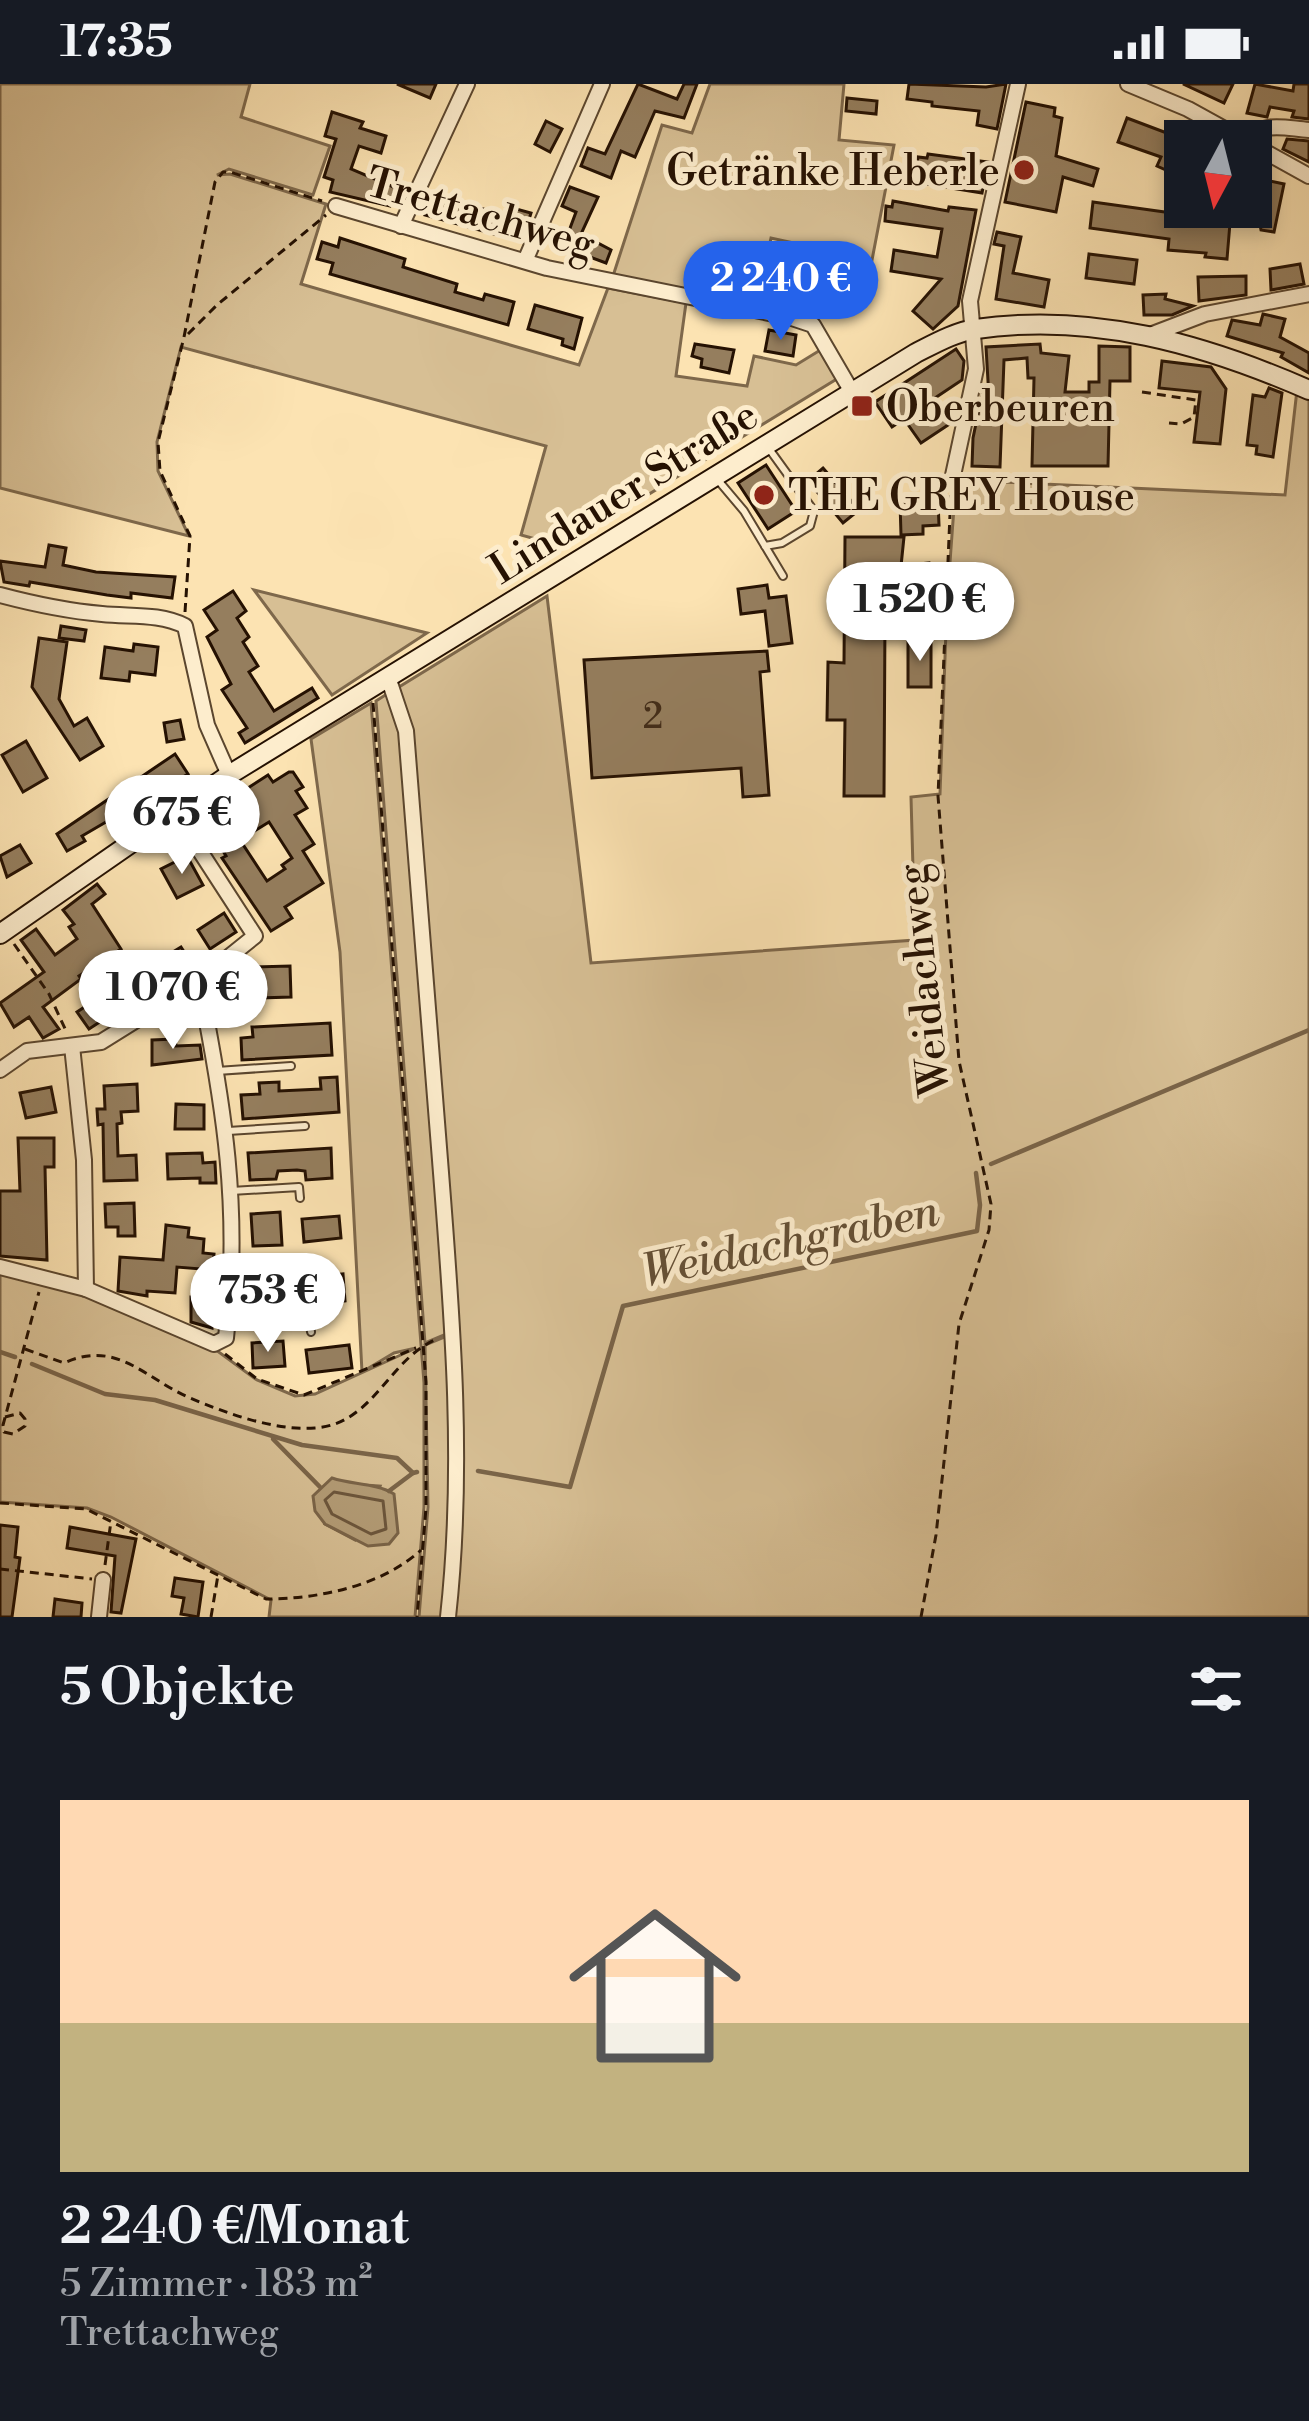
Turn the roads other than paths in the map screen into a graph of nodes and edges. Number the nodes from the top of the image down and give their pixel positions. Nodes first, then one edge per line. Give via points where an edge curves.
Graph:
1 (467, 84) edge
2 (602, 84) edge
3 (1018, 84) edge
4 (1128, 84) edge
5 (1208, 120) edge
6 (1272, 125) edge
7 (1309, 130) edge
8 (1272, 155) edge
9 (1309, 176) edge
10 (336, 206) road end
11 (401, 226) junction
12 (525, 261) junction
13 (1309, 294) edge
14 (973, 329) junction
15 (1150, 334) junction
16 (1309, 390) edge
17 (852, 392) junction
18 (766, 445) junction
19 (715, 476) junction
20 (952, 480) road end
21 (765, 547) junction
22 (783, 576) dead end
23 (0, 595) edge
24 (388, 677) junction
25 (230, 775) junction
26 (174, 811) junction
27 (2, 932) edge
28 (199, 981) junction
29 (72, 1046) junction
30 (291, 1066) dead end
31 (0, 1070) edge
32 (217, 1070) junction
33 (305, 1126) dead end
34 (228, 1130) junction
35 (231, 1191) junction
36 (300, 1198) dead end
37 (0, 1267) edge
38 (86, 1289) junction
39 (228, 1323) junction
40 (311, 1332) dead end
41 (103, 1580) road end
42 (98, 1617) edge
43 (448, 1617) edge

1 - 11 street
2 - 12 street
3 - 14 street via 970,302
4 - 5 street
6 - 7 street
8 - 9 street
10 - 11 street, Trettachweg
11 - 12 street, Trettachweg
12 - 17 street, Trettachweg via 813,326
13 - 15 street
14 - 15 main road, Lindauer Straße
14 - 17 main road, Lindauer Straße
14 - 20 street via 976,369
15 - 16 main road, Lindauer Straße
17 - 18 main road, Lindauer Straße
18 - 19 main road, Lindauer Straße
18 - 21 lane via 814,511 810,526
19 - 21 lane
19 - 24 main road, Lindauer Straße
21 - 22 lane
23 - 25 street via 185,626 207,725
24 - 25 main road, Lindauer Straße
24 - 43 street via 406,731 454,1332 458,1455
25 - 26 main road, Lindauer Straße
26 - 27 main road, Lindauer Straße
26 - 28 street via 255,936
28 - 29 street via 101,1042
28 - 32 street
29 - 31 street via 27,1051
29 - 38 street
30 - 32 lane
32 - 34 street
33 - 34 lane
34 - 35 street
35 - 36 lane via 299,1187
35 - 39 street
37 - 38 street
38 - 39 street via 214,1344 222,1344
39 - 40 lane via 309,1316
41 - 42 street

